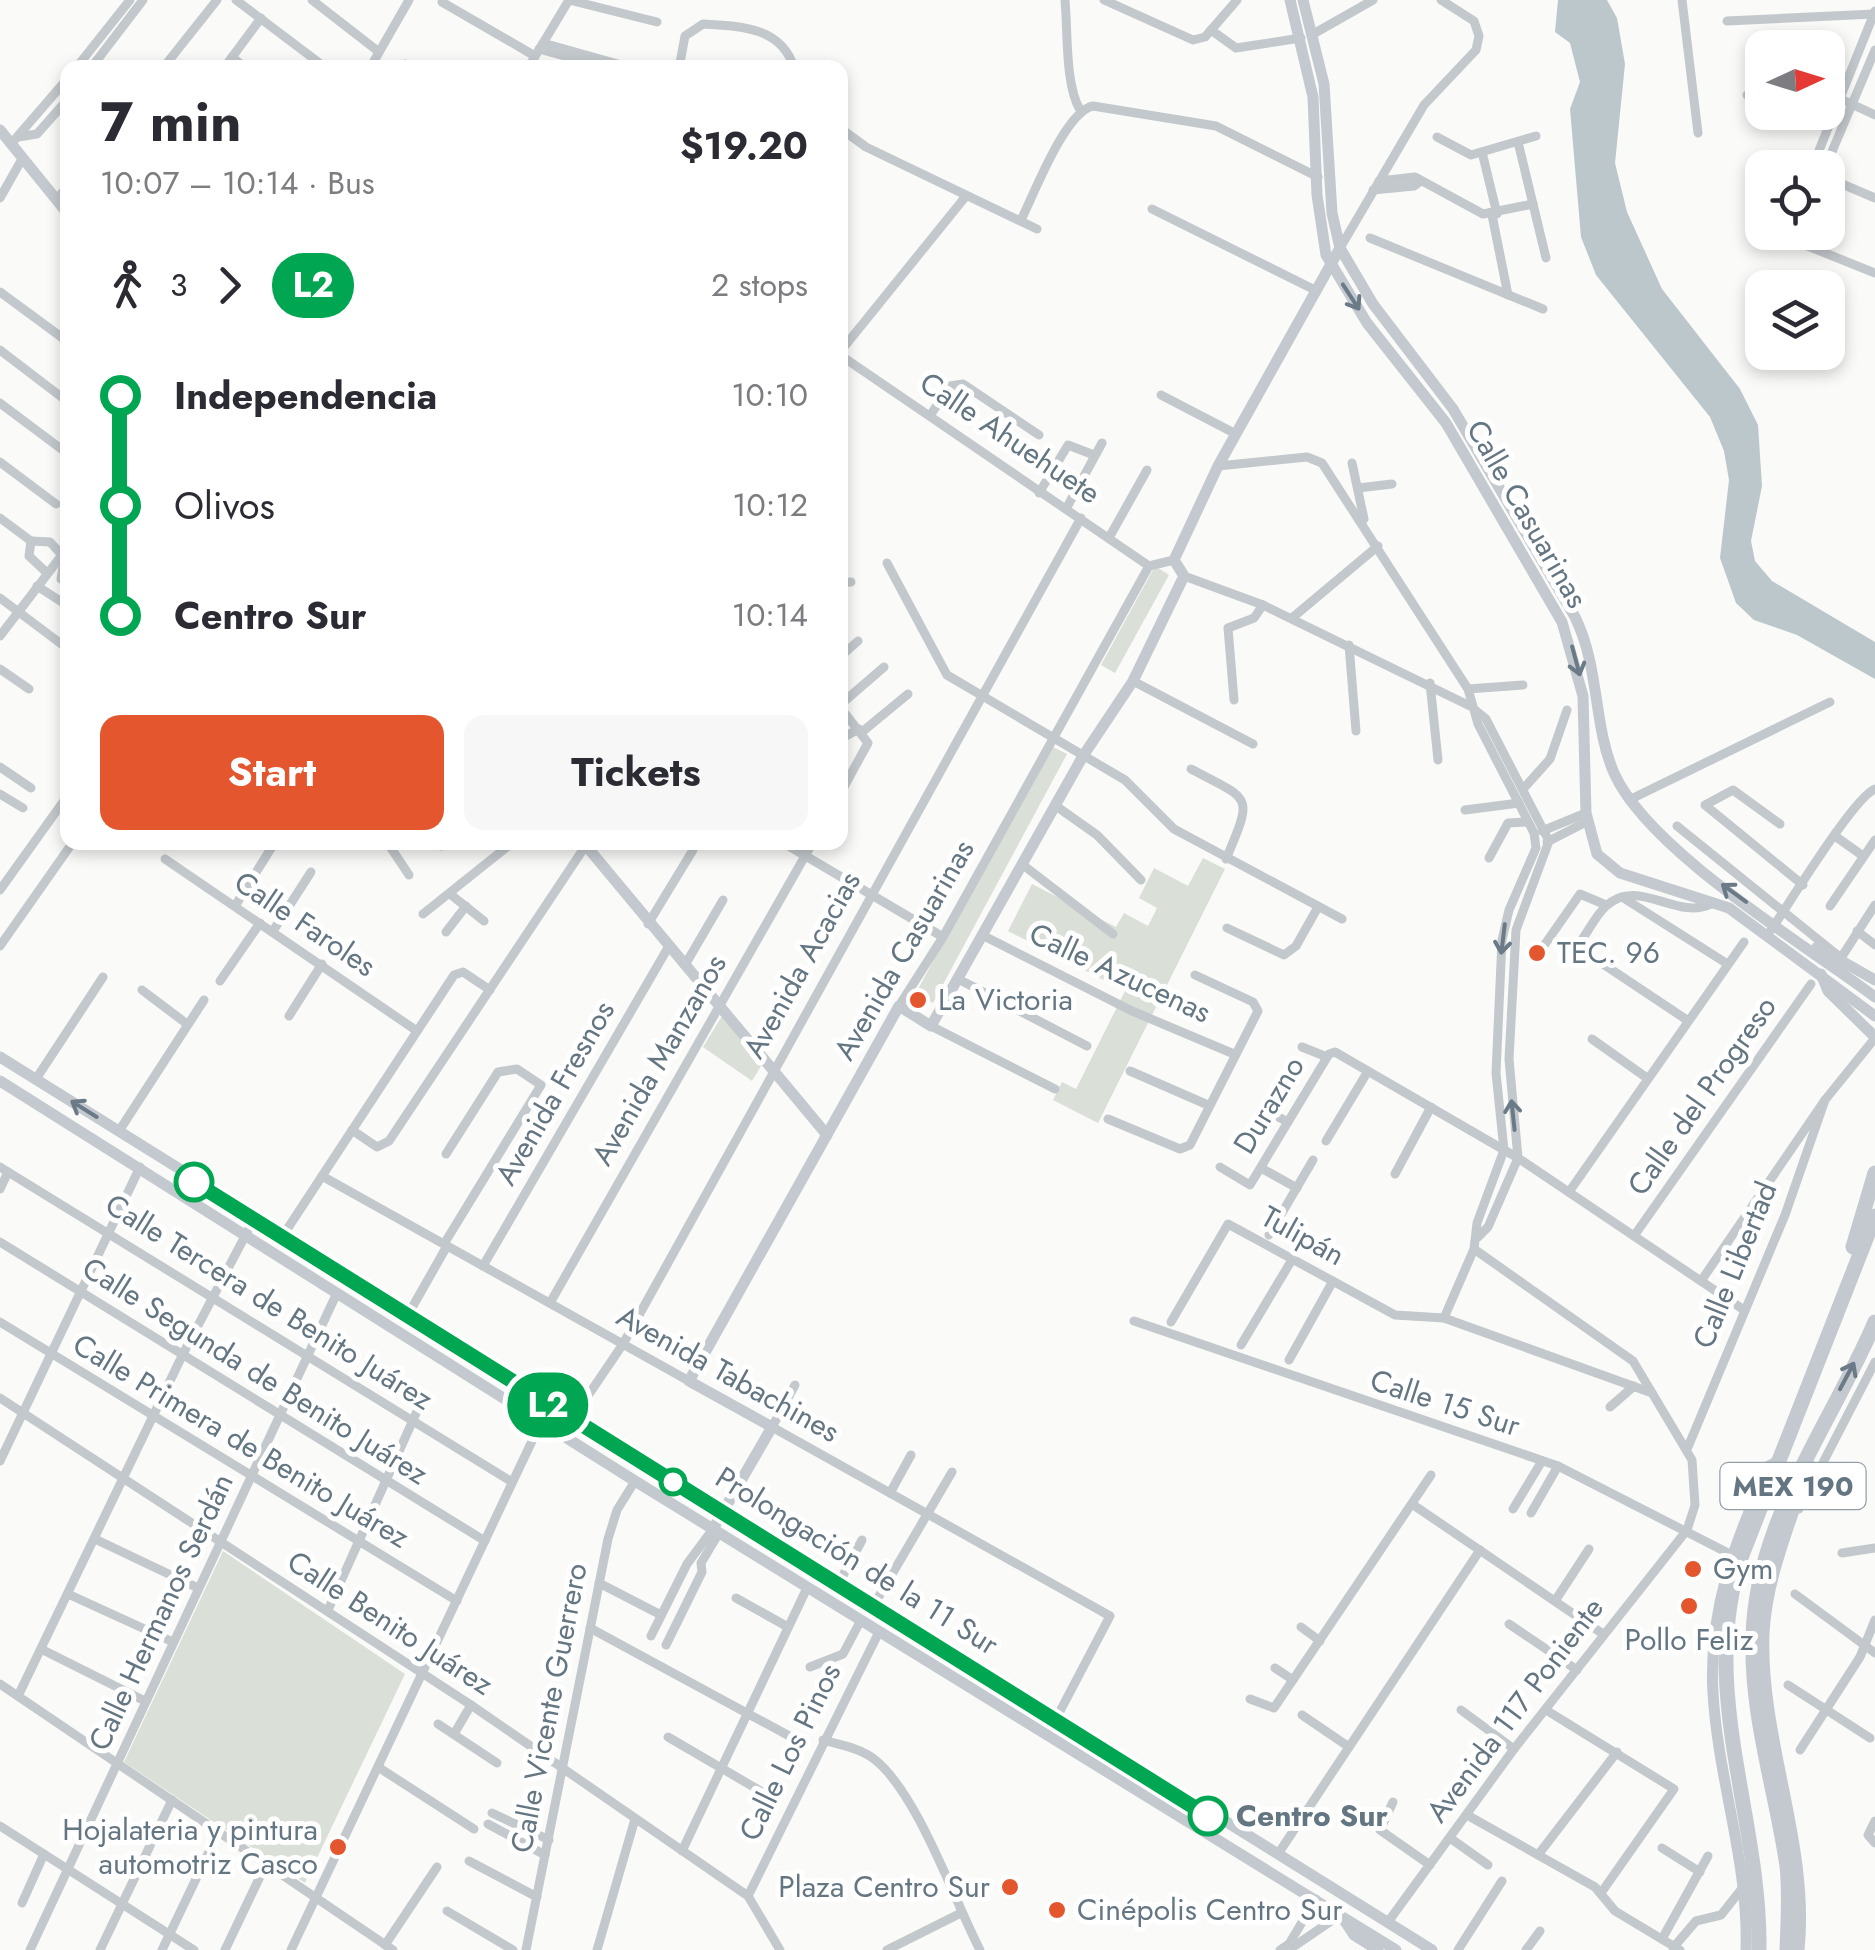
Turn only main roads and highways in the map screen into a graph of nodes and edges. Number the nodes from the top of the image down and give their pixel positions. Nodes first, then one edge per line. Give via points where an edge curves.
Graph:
1 (1290, 0) edge
2 (1303, 0) edge
3 (1309, 35) junction
4 (0, 130) edge
5 (60, 205) edge
6 (1340, 248) junction
7 (1330, 264) junction
8 (1583, 696) junction
9 (1600, 703) junction
10 (590, 850) edge
11 (1772, 928) junction
12 (1799, 940) junction
13 (1821, 974) junction
14 (1875, 980) edge
15 (1875, 997) edge
16 (1875, 1016) edge
17 (1875, 1037) edge
18 (0, 1057) edge
19 (0, 1081) edge
20 (827, 1135) junction
21 (1875, 1173) edge
22 (1875, 1216) edge
23 (1875, 1322) edge
24 (1816, 1370) junction
25 (689, 1381) joint
26 (1816, 1439) junction
27 (1781, 1462) junction
28 (729, 1509) junction
29 (716, 1531) junction
30 (976, 1665) junction
31 (965, 1685) junction
32 (1341, 1916) junction
33 (1378, 1950) edge
34 (1396, 1950) edge
35 (1432, 1950) edge
36 (1746, 1950) edge
37 (1759, 1950) edge
38 (1788, 1950) edge
39 (1799, 1950) edge

1 - 3 main road, Calle Casuarinas
2 - 3 main road, Calle Casuarinas
3 - 6 main road, Calle Casuarinas via 1324,84
3 - 7 main road, Calle Casuarinas via 1320,223
4 - 5 main road via 15,140 22,159
6 - 7 main road
6 - 9 main road, Calle Casuarinas via 1373,304 1445,398 1575,617
7 -> 8 main road, Calle Casuarinas via 1446,423 1526,556 1562,622
7 - 20 main road, Avenida Casuarinas via 1218,466 1174,560 1184,576 1133,681 1083,756 931,1026 900,1006
8 - 9 main road via 1592,692
8 - 11 main road, Calle Casuarinas via 1590,839 1607,865
11 -> 9 main road, Calle Casuarinas via 1677,850 1629,800 1610,763
10 - 20 main road
11 - 12 main road
11 - 13 main road, Calle Casuarinas
12 - 14 main road
12 - 15 main road
13 - 16 main road, Calle Casuarinas
13 - 17 main road via 1828,991
28 -> 18 main road, Prolongación de la 11 Sur
19 - 29 main road, Prolongación de la 11 Sur
20 - 25 main road, Avenida Casuarinas
21 - 24 highway via 1826,1315
22 - 24 highway, MEX 190
26 -> 23 highway, MEX 190
24 - 27 highway, MEX 190
25 - 28 main road, Avenida Tabachines via 772,1427
26 - 38 highway, MEX 190 via 1760,1580 1753,1664 1787,1869
26 - 39 main road via 1769,1589 1764,1636 1798,1864
27 - 36 main road via 1769,1466 1730,1554 1718,1609 1713,1691 1744,1886
27 - 37 highway, MEX 190 via 1734,1577 1724,1665
28 - 29 main road
28 - 30 main road, Prolongación de la 11 Sur
29 - 31 main road, Prolongación de la 11 Sur
30 - 31 main road
30 - 35 main road, Prolongación de la 11 Sur
31 - 32 main road, Prolongación de la 11 Sur
32 - 33 main road via 1351,1932
32 - 34 main road, Prolongación de la 11 Sur

